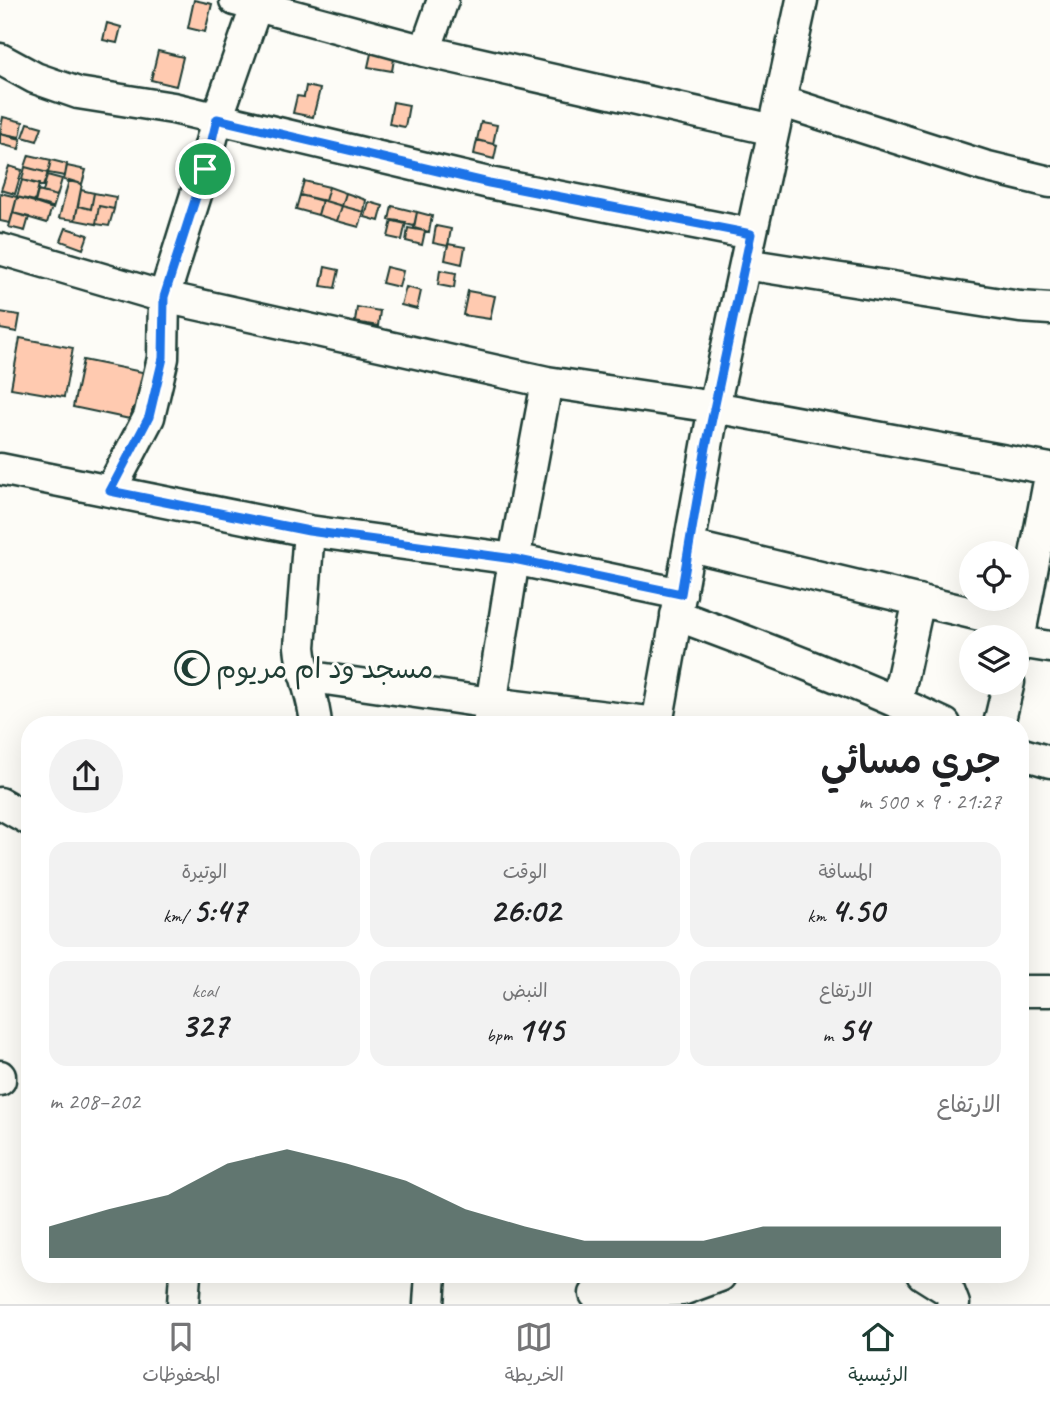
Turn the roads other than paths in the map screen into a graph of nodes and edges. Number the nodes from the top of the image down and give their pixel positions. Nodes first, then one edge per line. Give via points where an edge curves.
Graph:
1 (443, 0) edge
2 (802, 0) edge
3 (246, 4) edge
4 (287, 7) edge
5 (425, 51) junction
6 (0, 59) edge
7 (777, 116) junction
8 (217, 119) junction
9 (1050, 183) edge
10 (751, 234) junction
11 (0, 249) edge
12 (745, 264) junction
13 (164, 297) junction
14 (1050, 309) edge
15 (547, 382) junction
16 (715, 407) junction
17 (0, 469) edge
18 (1050, 469) edge
19 (1050, 476) edge
20 (110, 491) junction
21 (309, 531) junction
22 (690, 546) junction
23 (514, 559) junction
24 (919, 600) junction
25 (679, 604) junction
26 (983, 625) edge
27 (1022, 625) edge
28 (1029, 642) edge
29 (1050, 647) edge
30 (305, 676) junction
31 (1006, 695) edge
32 (897, 701) junction
33 (489, 714) edge
34 (316, 716) edge
35 (523, 716) edge
36 (658, 716) edge
37 (928, 716) edge
38 (1001, 716) edge
39 (1029, 756) edge
40 (1050, 762) edge
41 (0, 803) edge
42 (21, 815) edge
43 (1029, 991) edge
44 (1050, 991) edge
45 (184, 1283) edge
46 (430, 1283) edge
47 (701, 1283) edge
48 (936, 1283) edge
49 (596, 1291) edge
50 (960, 1303) edge
51 (183, 1304) edge
52 (429, 1304) edge

1 - 5 street
2 - 7 street
3 - 4 street
3 - 8 street
4 - 5 street
5 - 7 street
6 - 8 street via 78,93
7 - 9 street
7 - 10 street
8 - 10 street via 489,183
8 - 13 street
10 - 12 street
11 - 13 street
12 - 14 street
12 - 16 street
13 - 15 street
13 - 20 street via 163,358 149,417
15 - 16 street
15 - 23 street
16 - 18 street
16 - 22 street
17 - 20 street
19 - 27 street
20 - 21 street
21 - 23 street
21 - 30 street via 299,631
22 - 24 street
22 - 25 street
23 - 25 street
23 - 33 street
24 - 26 street
24 - 32 street
25 - 32 street
25 - 36 street
28 - 29 street
30 - 33 street
30 - 34 street
31 - 38 street
32 - 37 street
33 - 35 street
39 - 40 street
41 - 42 street
43 - 44 street
45 - 51 street
46 - 52 street
47 - 49 street via 682,1290
48 - 50 street

